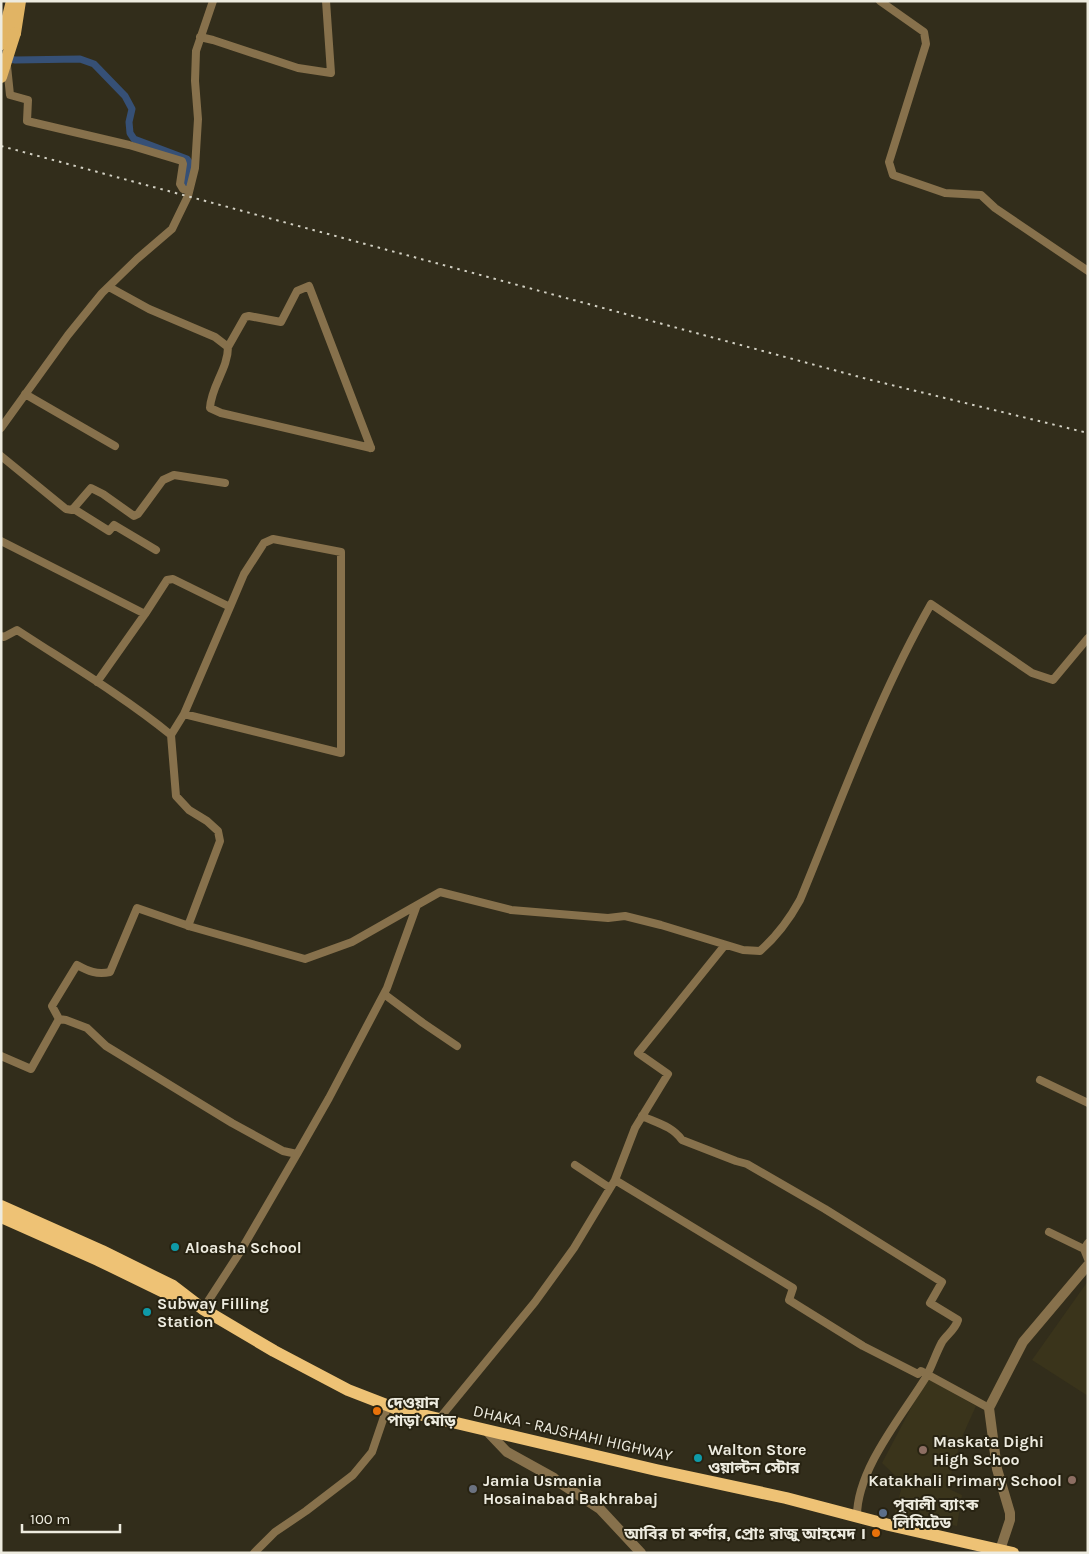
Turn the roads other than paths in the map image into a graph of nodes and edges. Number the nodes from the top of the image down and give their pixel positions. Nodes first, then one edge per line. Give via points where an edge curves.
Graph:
1 (12, 1) edge
2 (20, 1) edge
3 (212, 1) edge
4 (326, 1) edge
5 (880, 1) edge
6 (10, 32) junction
7 (200, 37) junction
8 (1, 44) edge
9 (1, 64) edge
10 (1, 77) edge
11 (189, 191) junction
12 (1088, 271) edge
13 (109, 287) junction
14 (228, 347) junction
15 (25, 394) junction
16 (1, 428) edge
17 (114, 446) dead end
18 (1, 456) edge
19 (225, 483) dead end
20 (74, 509) junction
21 (1, 541) edge
22 (156, 550) dead end
23 (230, 607) junction
24 (145, 614) junction
25 (1, 636) edge
26 (1088, 638) edge
27 (97, 682) junction
28 (184, 714) junction
29 (171, 735) junction
30 (417, 905) junction
31 (188, 926) junction
32 (725, 945) junction
33 (384, 994) junction
34 (59, 1019) junction
35 (457, 1046) dead end
36 (1, 1056) edge
37 (1040, 1080) dead end
38 (1088, 1103) edge
39 (642, 1116) junction
40 (297, 1154) junction
41 (575, 1165) dead end
42 (615, 1180) junction
43 (610, 1188) junction
44 (1, 1206) edge
45 (1, 1217) edge
46 (1049, 1232) dead end
47 (1086, 1246) edge
48 (1088, 1258) edge
49 (1088, 1265) edge
50 (203, 1308) junction
51 (927, 1374) junction
52 (388, 1405) junction
53 (989, 1408) junction
54 (439, 1419) junction
55 (486, 1430) junction
56 (857, 1516) junction
57 (1000, 1550) junction
58 (254, 1553) edge
59 (641, 1553) edge
60 (1013, 1553) edge

1 - 6 main road
2 - 6 main road
3 - 7 street
4 - 7 street via 330,72 298,68
5 - 12 street via 924,32 926,44 889,162 893,175 945,194 981,195
6 - 8 main road
6 - 10 main road, bridge
7 - 11 street via 196,51 198,120 195,168
9 - 11 street via 8,66 10,96 28,100 27,121 129,144 182,161 180,184
11 - 13 street via 172,229
13 - 14 street via 149,309 215,337
13 - 15 street via 68,335
14 - 14 street via 244,317 281,322 297,291 309,286 371,448 210,408 210,397 228,356
15 - 16 street
15 - 17 street
18 - 20 street via 66,509
19 - 20 street via 174,475 163,480 134,516 91,488
20 - 22 street via 109,531 114,525
21 - 24 street
23 - 24 street via 167,580
23 - 28 street
23 - 28 street via 244,574 264,542 273,539 341,552 341,753
24 - 27 street
25 - 27 street via 17,630
26 - 32 street via 1053,680 1032,673 931,604 910,641 870,728 800,900 774,939 760,951
27 - 29 street
28 - 29 street
29 - 31 street via 176,796 218,831 220,841
30 - 31 street via 352,942 305,959
30 - 32 street via 440,892 511,910 608,918 625,916
30 - 33 street
31 - 34 street via 137,908 110,972 102,974 78,965 52,1006
32 - 39 street via 638,1053 668,1074
33 - 35 street
33 - 40 street
34 - 36 street via 31,1069
34 - 40 street via 87,1028 106,1046 232,1123 283,1151
37 - 38 street
39 - 42 street
39 - 51 street via 668,1126 682,1140 747,1164 942,1282 930,1304 958,1320 956,1327 943,1340
40 - 50 street
41 - 43 street
42 - 43 street
42 - 51 street via 793,1288 789,1300 863,1346 918,1374 922,1371
43 - 54 street via 574,1248 535,1302
44 - 50 highway, DHAKA - RAJSHAHI HIGHWAY via 173,1286
45 - 50 highway, DHAKA - RAJSHAHI HIGHWAY
46 - 47 street
47 - 48 street
49 - 53 street via 1023,1342
50 - 52 highway, DHAKA - RAJSHAHI HIGHWAY via 274,1351
51 - 53 street
51 - 56 street via 876,1456 864,1481
52 - 54 highway, DHAKA - RAJSHAHI HIGHWAY
52 - 58 street via 372,1452 353,1475 275,1532
53 - 57 street via 997,1469 1010,1513
54 - 55 highway, DHAKA - RAJSHAHI HIGHWAY
55 - 56 highway, DHAKA - RAJSHAHI HIGHWAY
55 - 59 street via 507,1452 600,1509
56 - 57 highway, DHAKA - RAJSHAHI HIGHWAY
57 - 60 highway, DHAKA - RAJSHAHI HIGHWAY

